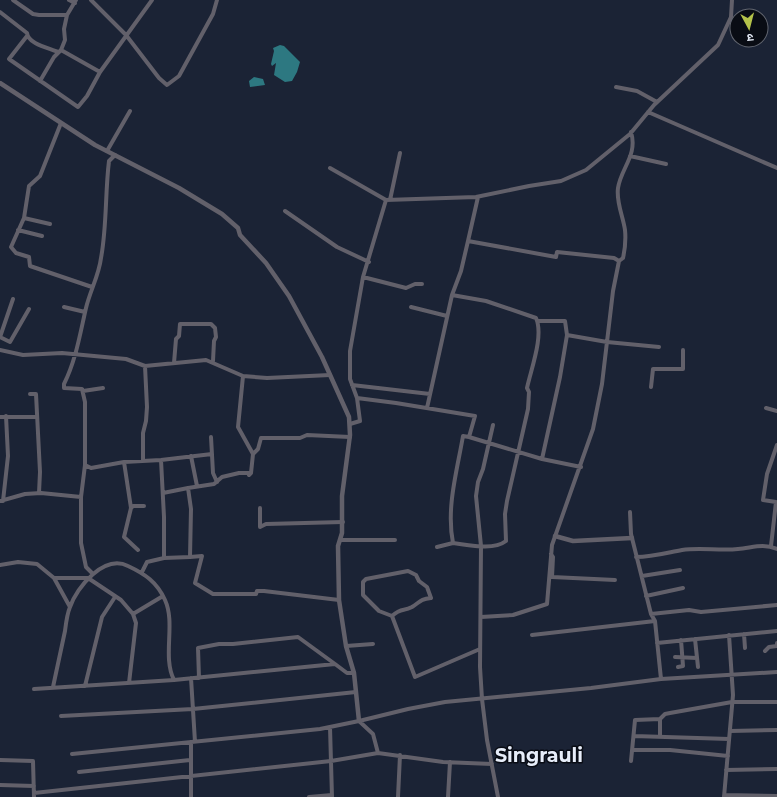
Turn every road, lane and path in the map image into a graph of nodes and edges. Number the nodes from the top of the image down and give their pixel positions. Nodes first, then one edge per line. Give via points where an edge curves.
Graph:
1 (14, 0) edge
2 (25, 0) edge
3 (69, 0) edge
4 (91, 0) edge
5 (152, 0) edge
6 (217, 0) edge
7 (732, 0) edge
8 (75, 2) edge
9 (21, 5) junction
10 (0, 12) edge
11 (67, 15) junction
12 (126, 35) junction
13 (27, 36) junction
14 (59, 51) junction
15 (100, 72) junction
16 (40, 81) junction
17 (0, 83) edge
18 (616, 87) dead end
19 (657, 102) junction
20 (130, 111) dead end
21 (648, 112) junction
22 (61, 124) junction
23 (631, 132) junction
24 (107, 151) junction
25 (400, 153) dead end
26 (115, 155) junction
27 (630, 156) junction
28 (666, 164) dead end
29 (330, 168) dead end
30 (777, 168) edge
31 (478, 197) junction
32 (388, 200) junction
33 (286, 211) dead end
34 (24, 218) junction
35 (50, 224) dead end
36 (18, 230) junction
37 (42, 236) dead end
38 (468, 241) junction
39 (619, 261) junction
40 (369, 262) junction
41 (363, 277) junction
42 (422, 284) dead end
43 (92, 287) junction
44 (452, 295) junction
45 (13, 299) dead end
46 (64, 307) dead end
47 (411, 307) dead end
48 (29, 309) dead end
49 (85, 312) junction
50 (447, 316) junction
51 (537, 321) junction
52 (567, 336) junction
53 (607, 342) junction
54 (659, 347) dead end
55 (0, 350) edge
56 (683, 350) dead end
57 (74, 355) junction
58 (213, 361) junction
59 (174, 363) junction
60 (145, 366) junction
61 (242, 376) junction
62 (330, 376) junction
63 (352, 385) junction
64 (651, 387) dead end
65 (103, 388) dead end
66 (83, 391) junction
67 (30, 394) dead end
68 (430, 394) junction
69 (357, 398) junction
70 (427, 408) junction
71 (766, 408) dead end
72 (777, 411) edge
73 (0, 416) edge
74 (6, 416) junction
75 (37, 417) junction
76 (350, 424) junction
77 (493, 425) dead end
78 (210, 437) dead end
79 (350, 437) junction
80 (469, 438) junction
81 (489, 443) junction
82 (777, 445) edge
83 (517, 452) junction
84 (212, 454) junction
85 (253, 454) junction
86 (190, 456) junction
87 (542, 459) junction
88 (161, 460) junction
89 (124, 462) junction
90 (143, 462) junction
91 (772, 463) junction
92 (777, 464) edge
93 (85, 465) junction
94 (581, 467) junction
95 (216, 482) junction
96 (197, 486) junction
97 (188, 488) junction
98 (38, 493) junction
99 (163, 493) junction
100 (81, 497) junction
101 (2, 501) edge
102 (144, 506) dead end
103 (131, 508) junction
104 (260, 508) dead end
105 (630, 512) dead end
106 (343, 522) junction
107 (555, 536) junction
108 (632, 538) junction
109 (341, 540) junction
110 (395, 540) dead end
111 (453, 543) junction
112 (481, 546) junction
113 (771, 546) junction
114 (437, 547) dead end
115 (777, 549) edge
116 (138, 550) dead end
117 (550, 553) junction
118 (190, 557) junction
119 (636, 557) junction
120 (164, 558) junction
121 (0, 565) edge
122 (680, 570) dead end
123 (142, 572) junction
124 (93, 574) junction
125 (642, 576) junction
126 (54, 578) junction
127 (88, 578) junction
128 (614, 580) dead end
129 (683, 588) dead end
130 (163, 596) junction
131 (646, 596) junction
132 (115, 597) junction
133 (338, 600) junction
134 (777, 605) edge
135 (70, 607) junction
136 (133, 614) junction
137 (651, 614) junction
138 (392, 616) junction
139 (481, 617) junction
140 (655, 621) junction
141 (777, 631) edge
142 (744, 634) junction
143 (532, 635) dead end
144 (729, 636) junction
145 (695, 639) junction
146 (681, 640) junction
147 (657, 642) junction
148 (777, 643) edge
149 (373, 644) dead end
150 (696, 645) junction
151 (346, 646) junction
152 (691, 647) dead end
153 (745, 648) dead end
154 (480, 649) junction
155 (765, 651) dead end
156 (675, 657) dead end
157 (682, 658) junction
158 (697, 658) junction
159 (335, 664) junction
160 (678, 667) dead end
161 (698, 667) dead end
162 (777, 672) edge
163 (354, 673) junction
164 (733, 674) junction
165 (191, 678) junction
166 (199, 678) junction
167 (661, 679) junction
168 (174, 680) junction
169 (129, 683) junction
170 (85, 686) junction
171 (53, 687) junction
172 (34, 689) dead end
173 (356, 692) junction
174 (482, 699) junction
175 (732, 702) junction
176 (777, 702) edge
177 (193, 709) junction
178 (61, 716) dead end
179 (660, 719) junction
180 (360, 721) junction
181 (330, 727) junction
182 (777, 730) edge
183 (730, 731) junction
184 (634, 736) junction
185 (660, 737) junction
186 (729, 739) junction
187 (193, 742) junction
188 (632, 750) junction
189 (378, 753) junction
190 (72, 754) dead end
191 (400, 755) junction
192 (728, 756) junction
193 (0, 760) edge
194 (190, 760) junction
195 (331, 761) junction
196 (631, 761) dead end
197 (450, 762) junction
198 (492, 764) junction
199 (777, 768) edge
200 (726, 770) junction
201 (79, 772) dead end
202 (191, 776) junction
203 (0, 785) edge
204 (34, 786) junction
205 (48, 791) junction
206 (34, 795) edge
207 (332, 796) edge
208 (724, 796) edge
209 (757, 796) edge
210 (777, 796) edge
211 (47, 797) edge
212 (191, 797) edge
213 (309, 797) edge
214 (398, 797) edge
215 (448, 797) edge
216 (498, 797) edge

1 - 9 street
2 - 9 street
3 - 8 street
4 - 12 street
5 - 12 street
6 - 12 street via 213,14 179,76 167,85
7 - 19 street via 731,18 718,45
8 - 11 street
9 - 11 street via 33,14
10 - 13 street via 27,33
11 - 14 street via 65,40
12 - 15 street
13 - 14 street
13 - 16 street via 8,59
14 - 15 street
14 - 16 street
15 - 16 street via 88,96 78,108
17 - 22 street
18 - 19 street via 637,92
19 - 21 street
20 - 24 street
21 - 23 street
21 - 30 street
22 - 24 street
22 - 34 street via 40,176 29,186
23 - 27 street via 634,141
23 - 31 street via 586,170 561,181
24 - 26 street
25 - 32 street
26 - 43 street via 109,161 101,259
26 - 62 street via 179,188 222,214 238,228 240,235 266,262 286,291
27 - 28 street
27 - 39 street via 618,187 625,231 623,258
29 - 32 street
31 - 32 street
31 - 38 street
32 - 40 street
33 - 40 street via 337,247
34 - 35 street
34 - 36 street
36 - 37 street
36 - 43 street via 11,247 16,253 29,257 30,266
38 - 39 street via 556,258 557,252 614,258
38 - 44 street
39 - 53 street
40 - 41 street
41 - 42 street via 406,288
41 - 63 street via 350,351
43 - 49 street
44 - 50 street
44 - 51 street via 486,301 536,318
45 - 48 street via 0,338 10,342
46 - 49 street
47 - 50 street
49 - 57 street
50 - 68 street
51 - 52 street via 565,321
51 - 83 street via 535,357 527,388 528,409
52 - 53 street
52 - 87 street
53 - 54 street
53 - 94 street via 593,429
55 - 57 street via 23,355
56 - 64 street via 683,369 654,369
57 - 60 street via 126,359
57 - 66 street via 64,388
58 - 59 street via 191,360
58 - 59 street via 215,328 211,324 199,323 180,324
58 - 61 street
59 - 60 street
60 - 90 street via 147,407 143,433
61 - 62 street
61 - 85 street via 238,427
62 - 76 street
63 - 68 street
63 - 69 street
65 - 66 street
66 - 93 street
67 - 75 street via 36,394
68 - 70 street
69 - 70 street
69 - 76 street via 360,421
70 - 80 street via 475,416
71 - 72 street
73 - 74 street
74 - 75 street
74 - 101 street via 8,456
75 - 98 street via 40,472
76 - 79 street
77 - 81 street
78 - 84 street
79 - 85 street via 307,435 300,438 261,438
79 - 106 street via 342,496
80 - 81 street
80 - 111 street via 463,436 455,474 451,518
81 - 83 street
81 - 112 street via 476,496
82 - 91 street
83 - 87 street
83 - 112 street via 505,514 506,541
84 - 86 street
84 - 95 street
85 - 95 street via 250,474 234,474 222,477
86 - 88 street
86 - 96 street
87 - 94 street
88 - 90 street
88 - 99 street
89 - 90 street
89 - 93 street via 91,468
89 - 103 street
91 - 92 street
91 - 113 street via 763,500 776,502
93 - 100 street
94 - 107 street
95 - 96 street
96 - 97 street
97 - 99 street
97 - 118 street via 191,509
98 - 100 street
98 - 101 street
99 - 120 street
100 - 124 street via 81,543 86,567
102 - 103 street
103 - 116 street via 124,537
104 - 106 street via 260,527 266,524
105 - 108 street
106 - 109 street
107 - 108 street via 573,542
107 - 117 street
108 - 119 street
109 - 110 street
109 - 133 street via 338,546
111 - 112 street
111 - 114 street
112 - 139 street
113 - 115 street
113 - 119 street via 759,545 737,550 682,550 656,556
117 - 128 street via 553,557 552,576
117 - 139 street via 547,604 512,615
118 - 120 street
118 - 133 street via 202,556 195,583 213,594 256,594 257,591 264,590
119 - 125 street
120 - 123 street via 147,562
121 - 126 street via 18,562 37,564
122 - 125 street
123 - 124 street via 123,564 112,563
123 - 130 street via 157,585
124 - 127 street
125 - 131 street
126 - 127 street
126 - 135 street
127 - 132 street
127 - 135 street
129 - 131 street
130 - 136 street
130 - 168 street via 166,601 169,630 170,672
131 - 137 street
132 - 136 street
132 - 170 street via 102,617
133 - 151 street
134 - 137 street
135 - 171 street
136 - 169 street via 136,623
137 - 140 street
138 - 138 street via 379,611 363,594 363,582 366,579 408,571 416,575 427,587 431,598 420,599 411,608 400,609
138 - 154 street via 415,677
139 - 154 street
140 - 143 street
140 - 147 street
141 - 142 street
142 - 144 street
142 - 153 street
144 - 145 street
144 - 164 street
145 - 146 street
145 - 150 street
146 - 147 street
146 - 157 street
147 - 167 street
148 - 155 street via 777,646 768,647
149 - 151 street
150 - 152 street
150 - 158 street
151 - 163 street
154 - 174 street
156 - 157 street
157 - 158 street
157 - 160 street via 683,666
158 - 161 street
159 - 163 street via 347,673
159 - 166 street
159 - 166 street via 298,637 219,644 198,648
162 - 164 street
163 - 173 street
164 - 167 street
164 - 175 street
165 - 166 street
165 - 168 street
165 - 177 street
167 - 174 street
168 - 169 street
169 - 170 street
170 - 171 street
171 - 172 street
173 - 177 street
173 - 180 street
174 - 180 street via 445,702
174 - 198 street via 486,740
175 - 176 street
175 - 179 street via 665,714
175 - 183 street
177 - 178 street
177 - 187 street
179 - 184 street via 635,720
179 - 185 street
180 - 181 street
180 - 189 street via 373,734
181 - 187 street
181 - 195 street
182 - 183 street
183 - 186 street
184 - 185 street
184 - 188 street
185 - 186 street
186 - 192 street
187 - 190 street
187 - 194 street
188 - 192 street via 670,750
188 - 196 street
189 - 191 street
189 - 195 street
191 - 197 street
191 - 214 street
192 - 200 street
193 - 204 street via 33,761
194 - 201 street
194 - 202 street
195 - 202 street
195 - 207 street
197 - 198 street
197 - 215 street
198 - 216 street
199 - 200 street
200 - 208 street
202 - 205 street
202 - 212 street
203 - 204 street
204 - 206 street
205 - 206 street
205 - 211 street
207 - 213 street
208 - 209 street
209 - 210 street

